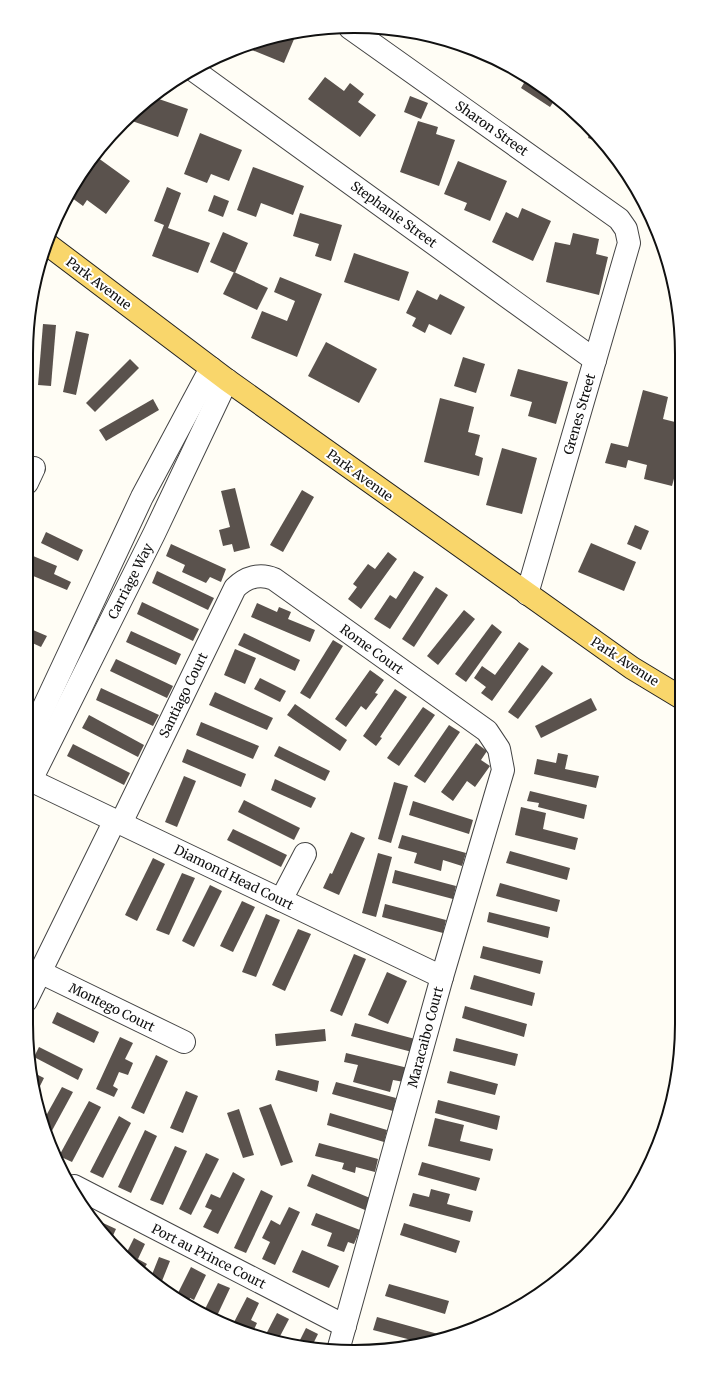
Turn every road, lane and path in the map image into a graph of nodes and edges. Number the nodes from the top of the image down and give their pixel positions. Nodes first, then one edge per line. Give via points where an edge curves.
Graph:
1 (357, 33) edge
2 (198, 74) edge
3 (627, 235) joint
4 (51, 247) edge
5 (596, 360) junction
6 (219, 374) junction
7 (105, 576) junction
8 (255, 577) joint
9 (127, 587) junction
10 (527, 594) junction
11 (675, 694) edge
12 (33, 730) edge
13 (487, 731) joint
14 (33, 769) edge
15 (33, 781) edge
16 (118, 822) junction
17 (305, 854) dead end
18 (281, 900) junction
19 (40, 972) junction
20 (442, 977) junction
21 (33, 986) edge
22 (184, 1042) dead end
23 (79, 1188) edge
24 (345, 1326) junction
25 (340, 1344) edge

1 - 3 street, Sharon Street via 619,219
2 - 5 street, Stephanie Street
3 - 5 street, Grenes Street via 629,243
4 - 6 main road, Park Avenue
5 - 10 street, Grenes Street
6 - 7 street, Carriage Way via 142,497
6 - 9 street, Carriage Way
6 - 10 main road, Park Avenue
7 - 9 street
7 - 12 street, Carriage Way
8 - 13 street, Rome Court via 266,576 274,579
8 - 16 street, Santiago Court via 242,581 235,588
9 - 14 street, Carriage Way
10 - 11 main road, Park Avenue via 632,668
13 - 20 street, Maracaibo Court via 499,749 503,770
15 - 16 street, Diamond Head Court
16 - 18 street, Diamond Head Court
16 - 19 street, Santiago Court
17 - 18 street
18 - 20 street, Diamond Head Court
19 - 21 street, Santiago Court
19 - 22 street, Montego Court
20 - 24 street, Maracaibo Court
23 - 24 street, Port au Prince Court
24 - 25 street, Maracaibo Court

